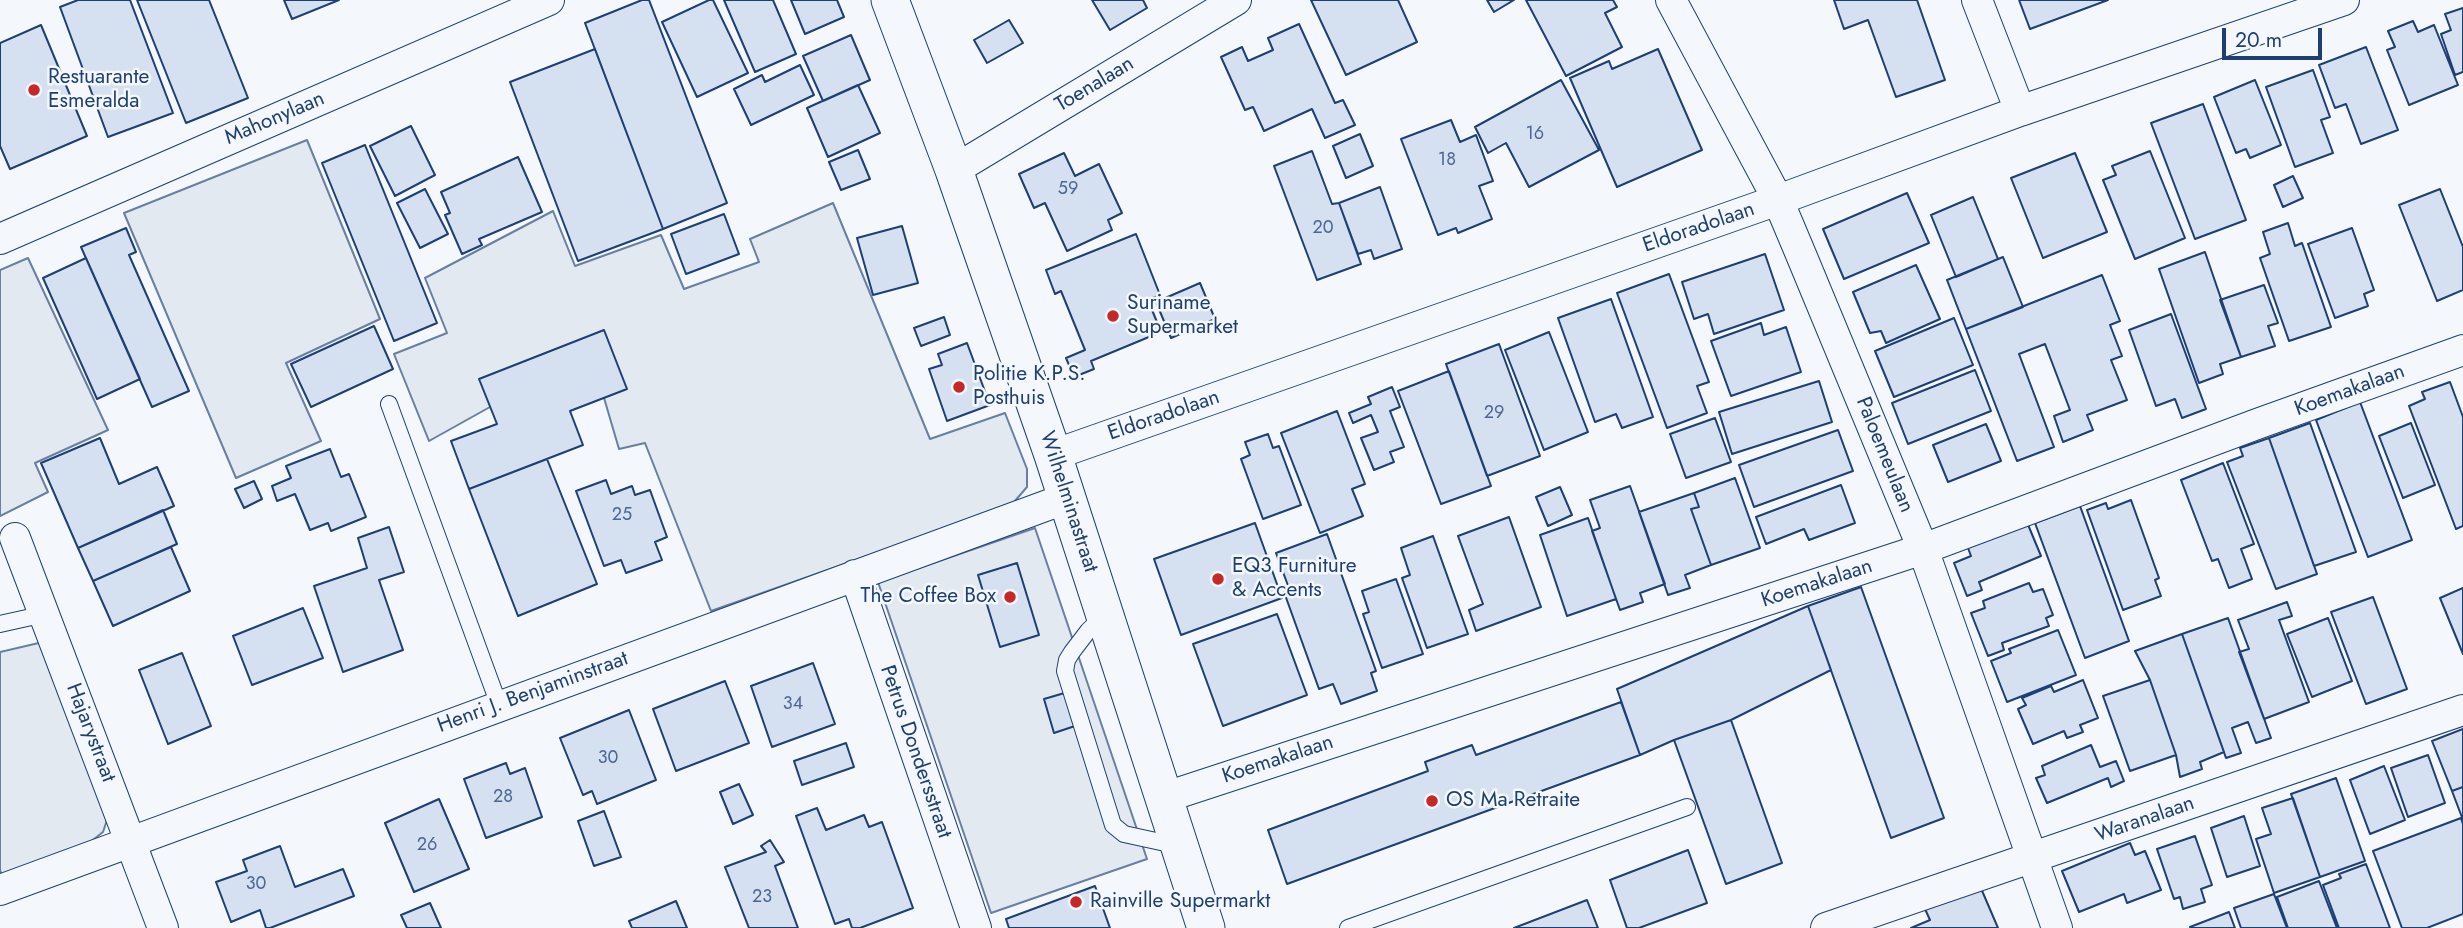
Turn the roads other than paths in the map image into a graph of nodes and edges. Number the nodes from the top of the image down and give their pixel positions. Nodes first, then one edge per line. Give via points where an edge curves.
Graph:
1 (549, 0) edge
2 (890, 0) edge
3 (1236, 0) edge
4 (1671, 0) edge
5 (1977, 0) edge
6 (2344, 0) edge
7 (2298, 8) edge
8 (2020, 111) junction
9 (954, 170) junction
10 (1778, 200) junction
11 (0, 239) edge
12 (2463, 350) edge
13 (389, 404) dead end
14 (1053, 455) junction
15 (1067, 498) junction
16 (15, 538) dead end
17 (1923, 549) junction
18 (855, 575) junction
19 (45, 614) junction
20 (1105, 615) junction
21 (0, 624) edge
22 (499, 705) junction
23 (2463, 710) edge
24 (1163, 798) junction
25 (1687, 807) dead end
26 (132, 841) junction
27 (1179, 846) junction
28 (2032, 859) junction
29 (0, 890) edge
30 (163, 928) edge
31 (976, 928) edge
32 (1206, 928) edge
33 (1348, 928) edge
34 (1826, 928) edge
35 (2056, 928) edge

1 - 11 street, Mahonylaan
2 - 9 street, Wilhelminastraat
3 - 9 street, Toenalaan
4 - 10 street, Paloemeulaan
5 - 8 street
6 - 7 street, Eldoradolaan
7 - 8 street, Eldoradolaan
8 - 10 street, Eldoradolaan
9 - 14 street, Wilhelminastraat
10 - 14 street, Eldoradolaan
10 - 17 street, Paloemeulaan
12 - 17 street, Koemakalaan
13 - 22 lane
14 - 15 street, Wilhelminastraat
15 - 18 street, Henri J. Benjaminstraat
15 - 20 street, Wilhelminastraat
16 - 19 street, Hajarystraat
17 - 24 street, Koemakalaan
17 - 28 street, Paloemeulaan
18 - 22 street, Henri J. Benjaminstraat
18 - 31 street, Petrus Dondersstraat
19 - 21 lane
19 - 26 street, Hajarystraat
20 - 24 street, Wilhelminastraat
20 - 27 lane via 1072,652 1065,671 1113,825 1124,834
22 - 26 street, Henri J. Benjaminstraat
23 - 28 street, Waranalaan
24 - 27 street, Wilhelminastraat
25 - 33 lane
26 - 29 street, Henri J. Benjaminstraat
26 - 30 street, Hajarystraat
27 - 32 street, Wilhelminastraat
28 - 34 street, Waranalaan
28 - 35 street, Paloemeulaan

